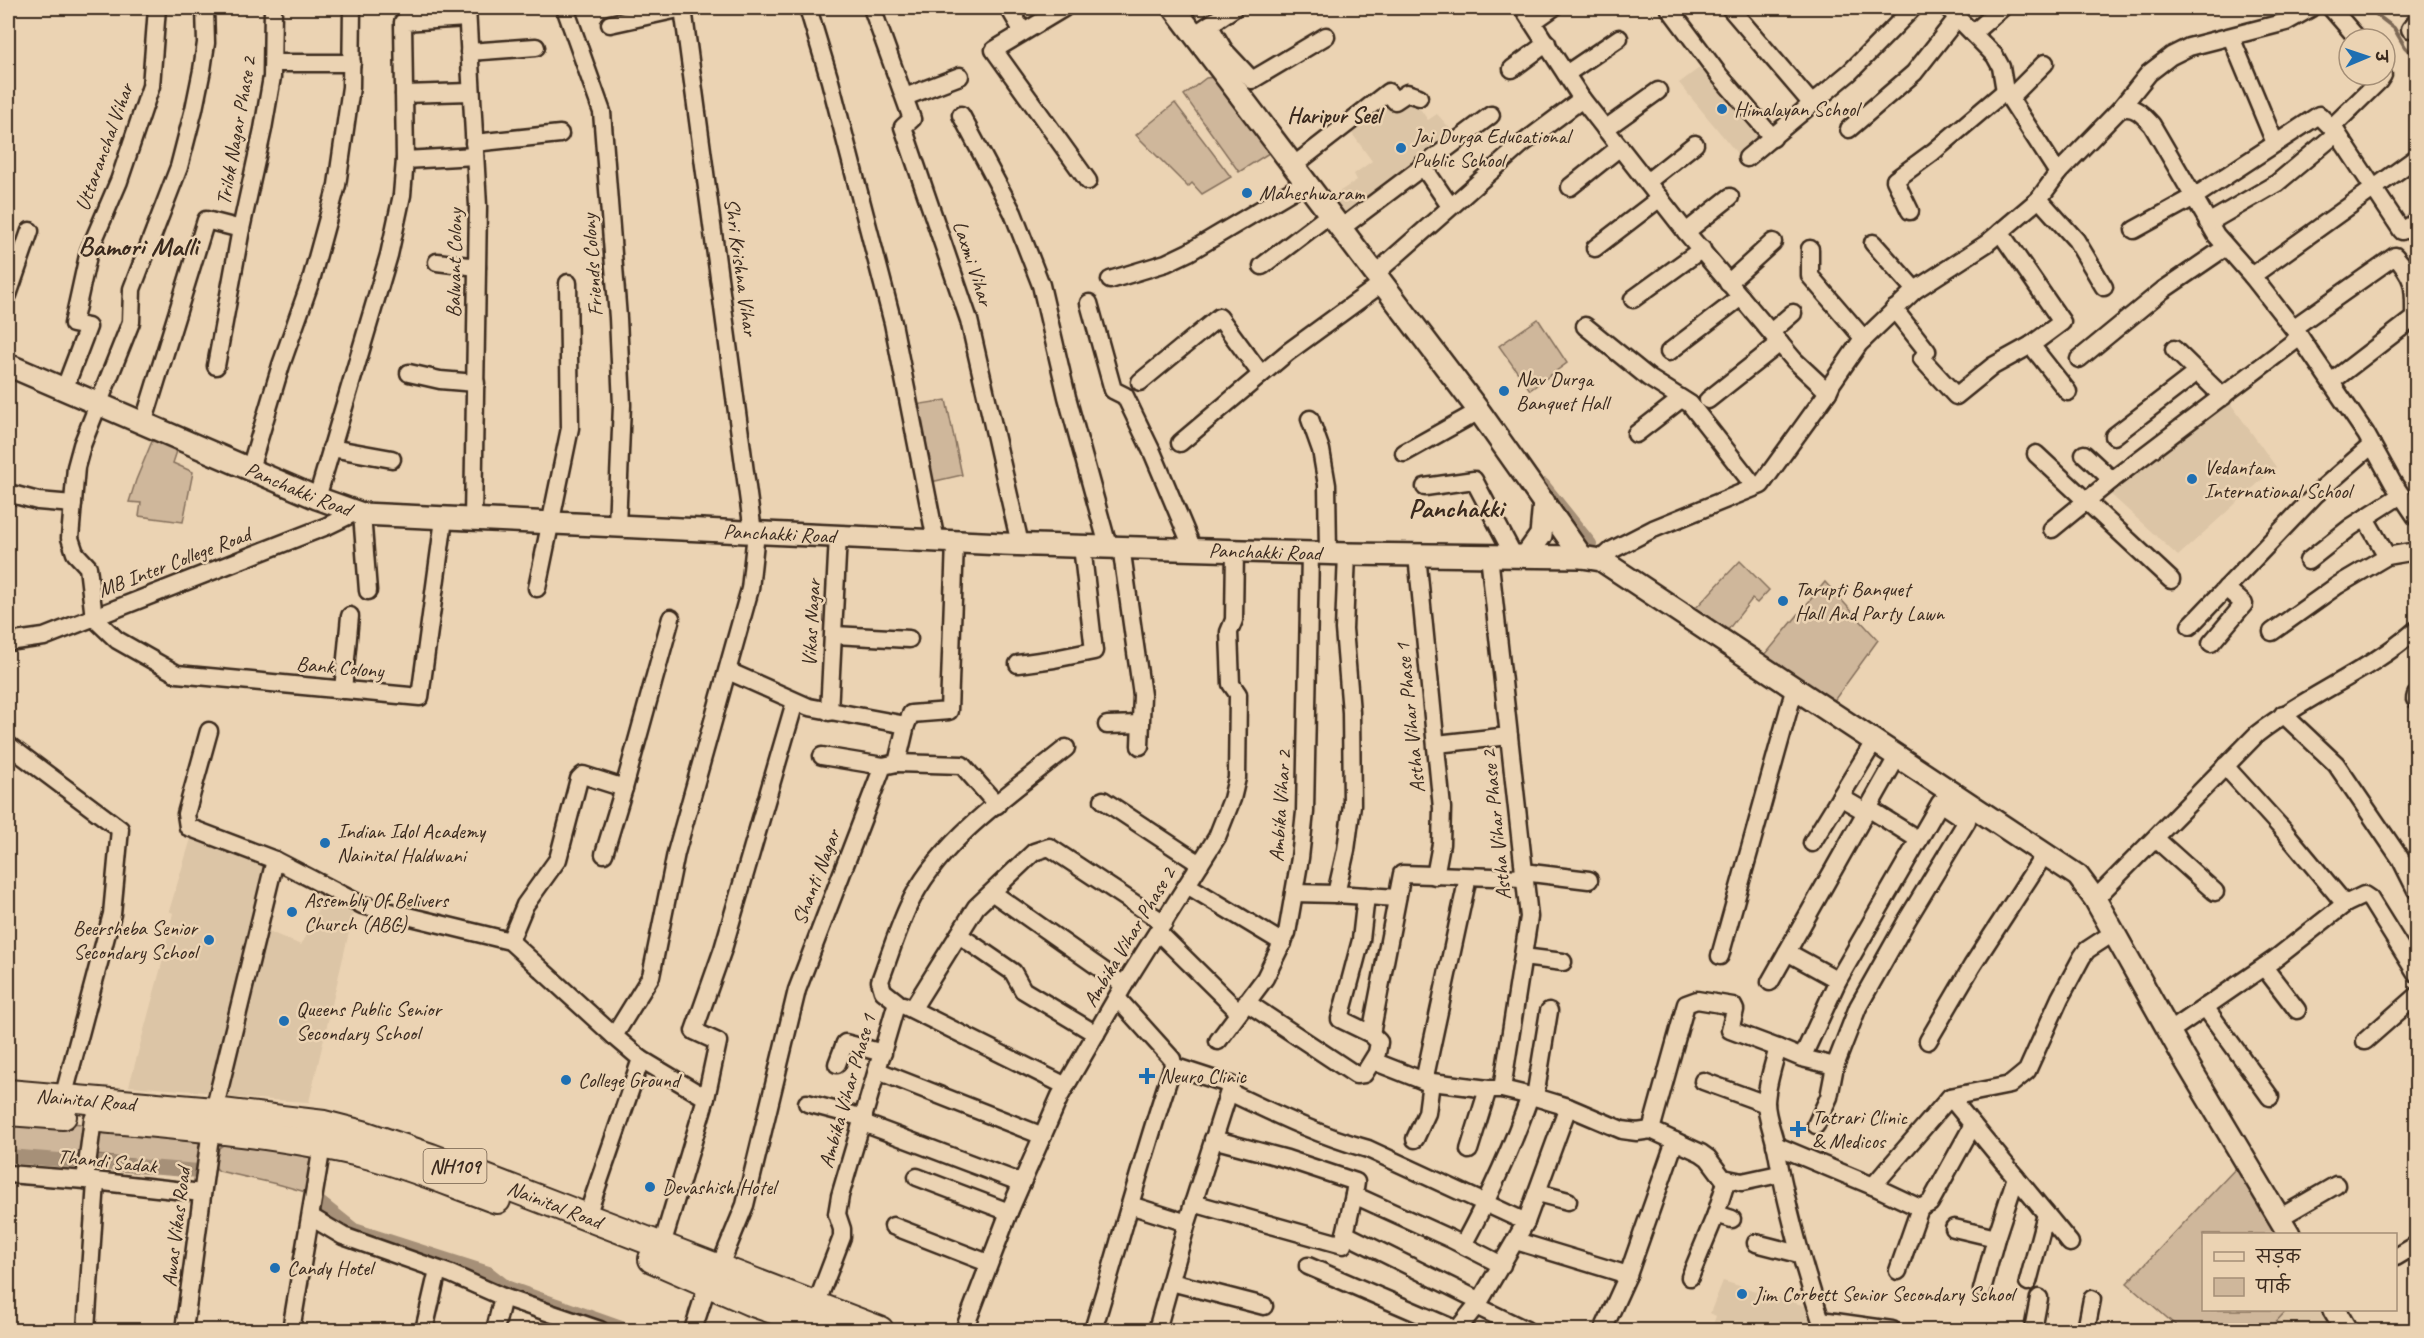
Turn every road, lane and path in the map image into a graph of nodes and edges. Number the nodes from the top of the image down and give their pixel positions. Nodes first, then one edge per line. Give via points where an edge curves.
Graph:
1 (157, 8) edge
2 (205, 8) edge
3 (273, 8) edge
4 (352, 8) edge
5 (565, 8) edge
6 (683, 8) edge
7 (808, 8) edge
8 (872, 8) edge
9 (1009, 8) edge
10 (1064, 8) edge
11 (1173, 8) edge
12 (1234, 8) edge
13 (1523, 8) edge
14 (1553, 8) edge
15 (1670, 8) edge
16 (1730, 8) edge
17 (2002, 8) edge
18 (2311, 8) edge
19 (2331, 8) edge
20 (1904, 11) edge
21 (1953, 12) edge
22 (467, 13) edge
23 (1533, 22) junction
24 (610, 24) dead end
25 (2348, 27) edge
26 (1202, 30) junction
27 (1023, 32) junction
28 (1973, 33) junction
29 (1326, 36) dead end
30 (2231, 37) junction
31 (1619, 38) dead end
32 (1547, 43) junction
33 (536, 47) dead end
34 (469, 52) junction
35 (273, 63) junction
36 (352, 63) junction
37 (2045, 63) dead end
38 (1512, 69) dead end
39 (1566, 74) junction
40 (960, 76) dead end
41 (2373, 87) edge
42 (1658, 91) dead end
43 (470, 92) junction
44 (404, 94) junction
45 (2008, 94) junction
46 (905, 98) junction
47 (1419, 98) dead end
48 (1582, 99) junction
49 (1812, 104) junction
50 (2120, 109) junction
51 (961, 115) dead end
52 (1491, 115) dead end
53 (1605, 129) junction
54 (1849, 129) dead end
55 (2334, 130) junction
56 (560, 134) dead end
57 (1773, 138) junction
58 (2275, 143) junction
59 (1695, 144) dead end
60 (1620, 147) junction
61 (474, 150) junction
62 (1747, 158) dead end
63 (2416, 158) edge
64 (405, 160) junction
65 (1422, 165) junction
66 (1299, 167) junction
67 (2058, 173) junction
68 (1088, 181) dead end
69 (1647, 182) junction
70 (1570, 187) dead end
71 (2374, 190) junction
72 (1730, 197) dead end
73 (2194, 197) junction
74 (1660, 198) junction
75 (2039, 199) junction
76 (1450, 206) junction
77 (1910, 211) dead end
78 (2416, 222) edge
79 (1341, 223) junction
80 (2208, 223) junction
81 (241, 229) junction
82 (2134, 230) dead end
83 (30, 231) dead end
84 (1686, 232) junction
85 (2000, 232) junction
86 (1773, 242) dead end
87 (1873, 243) dead end
88 (2226, 247) junction
89 (1595, 248) dead end
90 (1702, 249) junction
91 (1810, 249) dead end
92 (437, 262) dead end
93 (1262, 266) dead end
94 (477, 267) junction
95 (1379, 274) junction
96 (2252, 276) junction
97 (1110, 280) dead end
98 (568, 283) dead end
99 (1728, 283) junction
100 (2104, 287) dead end
101 (1915, 290) junction
102 (8, 296) edge
103 (1741, 297) junction
104 (1633, 298) dead end
105 (1089, 303) dead end
106 (1894, 309) junction
107 (1793, 313) dead end
108 (1585, 326) dead end
109 (2297, 333) junction
110 (1775, 338) junction
111 (1864, 339) junction
112 (2031, 345) junction
113 (2174, 349) dead end
114 (1670, 352) dead end
115 (2079, 359) dead end
116 (8, 365) edge
117 (216, 366) dead end
118 (410, 373) dead end
119 (2196, 373) junction
120 (1261, 374) junction
121 (476, 382) junction
122 (1140, 382) dead end
123 (2331, 382) junction
124 (64, 390) junction
125 (1828, 392) junction
126 (2068, 392) dead end
127 (2223, 397) junction
128 (1681, 399) junction
129 (1708, 400) dead end
130 (99, 405) junction
131 (1479, 411) junction
132 (1310, 419) dead end
133 (143, 424) junction
134 (1636, 434) dead end
135 (2114, 436) dead end
136 (1180, 443) dead end
137 (2372, 445) junction
138 (331, 448) junction
139 (1404, 453) dead end
140 (2036, 454) dead end
141 (2084, 454) dead end
142 (392, 459) dead end
143 (250, 469) junction
144 (2112, 480) junction
145 (1425, 487) dead end
146 (1755, 487) junction
147 (8, 493) edge
148 (2401, 495) junction
149 (317, 498) junction
150 (2088, 500) junction
151 (1544, 502) junction
152 (73, 504) junction
153 (358, 513) junction
154 (2416, 517) edge
155 (2365, 518) junction
156 (444, 519) junction
157 (473, 520) junction
158 (549, 524) junction
159 (617, 526) junction
160 (2052, 529) dead end
161 (755, 532) junction
162 (838, 536) junction
163 (946, 541) junction
164 (1020, 544) junction
165 (1082, 546) junction
166 (1115, 546) junction
167 (1193, 549) junction
168 (1235, 549) junction
169 (2416, 551) edge
170 (1328, 553) junction
171 (1417, 555) junction
172 (1490, 555) junction
173 (1520, 556) junction
174 (2387, 556) junction
175 (1592, 558) junction
176 (2308, 561) dead end
177 (2171, 580) dead end
178 (537, 588) dead end
179 (2226, 588) junction
180 (368, 591) dead end
181 (350, 616) dead end
182 (94, 618) junction
183 (671, 618) dead end
184 (2190, 626) dead end
185 (2416, 630) edge
186 (2272, 632) dead end
187 (834, 635) junction
188 (909, 639) dead end
189 (8, 642) edge
190 (2211, 643) dead end
191 (1018, 664) dead end
192 (728, 671) junction
193 (1795, 687) junction
194 (343, 690) junction
195 (795, 702) junction
196 (829, 712) junction
197 (2283, 714) junction
198 (1141, 724) junction
199 (906, 725) junction
200 (1107, 725) dead end
201 (209, 731) dead end
202 (1509, 736) junction
203 (1874, 742) junction
204 (1437, 744) junction
205 (8, 745) edge
206 (1140, 746) dead end
207 (1066, 748) dead end
208 (822, 756) dead end
209 (1897, 757) junction
210 (890, 764) junction
211 (2225, 766) junction
212 (624, 788) junction
213 (1840, 797) junction
214 (1103, 800) dead end
215 (997, 805) junction
216 (1867, 810) junction
217 (2156, 839) junction
218 (1919, 840) junction
219 (1812, 843) dead end
220 (604, 854) dead end
221 (2044, 855) junction
222 (275, 860) junction
223 (1200, 864) junction
224 (1523, 875) junction
225 (1435, 876) junction
226 (1468, 877) junction
227 (1589, 880) dead end
228 (1187, 885) junction
229 (2416, 890) edge
230 (993, 892) junction
231 (2215, 892) dead end
232 (1294, 893) junction
233 (1336, 894) junction
234 (1366, 896) junction
235 (1397, 898) junction
236 (2094, 899) junction
237 (2345, 904) junction
238 (1161, 928) junction
239 (2113, 933) junction
240 (959, 935) junction
241 (510, 941) junction
242 (1283, 943) junction
243 (1787, 952) junction
244 (1720, 956) dead end
245 (1523, 957) junction
246 (1563, 962) dead end
247 (2264, 967) junction
248 (2416, 973) edge
249 (1838, 980) junction
250 (1770, 982) dead end
251 (1121, 991) junction
252 (2416, 996) edge
253 (897, 1002) junction
254 (1242, 1007) junction
255 (2205, 1007) junction
256 (913, 1008) junction
257 (2297, 1010) dead end
258 (1549, 1011) dead end
259 (2169, 1032) junction
260 (1096, 1034) junction
261 (1371, 1034) junction
262 (614, 1036) junction
263 (1218, 1041) dead end
264 (1928, 1041) dead end
265 (2365, 1041) dead end
266 (1778, 1048) junction
267 (883, 1053) junction
268 (1802, 1058) junction
269 (640, 1059) junction
270 (1373, 1061) junction
271 (837, 1064) dead end
272 (1173, 1066) junction
273 (1835, 1066) junction
274 (878, 1071) junction
275 (1703, 1081) dead end
276 (1428, 1082) junction
277 (1066, 1086) junction
278 (1495, 1089) junction
279 (1229, 1092) junction
280 (8, 1094) edge
281 (1532, 1097) junction
282 (1950, 1097) junction
283 (2270, 1097) dead end
284 (706, 1098) junction
285 (807, 1102) dead end
286 (1766, 1104) junction
287 (61, 1107) junction
288 (1568, 1107) junction
289 (8, 1112) edge
290 (93, 1119) junction
291 (213, 1120) junction
292 (863, 1121) junction
293 (1816, 1125) dead end
294 (1973, 1125) junction
295 (1651, 1130) junction
296 (324, 1135) junction
297 (1042, 1136) junction
298 (1213, 1139) junction
299 (1415, 1139) dead end
300 (1675, 1141) junction
301 (1775, 1145) junction
302 (1469, 1150) dead end
303 (89, 1171) junction
304 (8, 1174) edge
305 (1779, 1174) junction
306 (917, 1177) dead end
307 (2016, 1177) junction
308 (1727, 1179) junction
309 (1022, 1183) junction
310 (2336, 1185) dead end
311 (1873, 1186) junction
312 (202, 1193) junction
313 (1538, 1193) junction
314 (1354, 1195) junction
315 (1568, 1201) dead end
316 (1193, 1203) junction
317 (1486, 1203) junction
318 (1131, 1205) junction
319 (1920, 1208) junction
320 (1009, 1212) junction
321 (1716, 1214) junction
322 (2046, 1214) junction
323 (587, 1216) junction
324 (311, 1217) junction
325 (1732, 1219) dead end
326 (1526, 1222) junction
327 (1187, 1223) junction
328 (893, 1226) dead end
329 (2284, 1226) edge
330 (1954, 1228) dead end
331 (1345, 1234) junction
332 (1996, 1238) junction
333 (1516, 1241) junction
334 (1756, 1243) dead end
335 (2070, 1243) dead end
336 (662, 1245) junction
337 (1463, 1245) junction
338 (2416, 1245) edge
339 (1799, 1254) junction
340 (2397, 1256) edge
341 (988, 1263) junction
342 (1502, 1265) junction
343 (1308, 1266) dead end
344 (438, 1270) junction
345 (1898, 1271) dead end
346 (1628, 1275) junction
347 (714, 1276) junction
348 (1690, 1277) dead end
349 (2028, 1281) dead end
350 (1172, 1282) junction
351 (1982, 1290) dead end
352 (503, 1297) junction
353 (2039, 1298) dead end
354 (2092, 1299) dead end
355 (1478, 1303) junction
356 (1264, 1306) dead end
357 (2335, 1311) edge
358 (817, 1319) edge
359 (551, 1322) edge
360 (1822, 1325) edge
361 (591, 1329) edge
362 (86, 1330) edge
363 (184, 1330) edge
364 (291, 1330) edge
365 (424, 1330) edge
366 (495, 1330) edge
367 (693, 1330) edge
368 (880, 1330) edge
369 (964, 1330) edge
370 (1093, 1330) edge
371 (1157, 1330) edge
372 (1457, 1330) edge
373 (1526, 1330) edge
374 (1603, 1330) edge
375 (1892, 1330) edge
376 (2033, 1330) edge
377 (2086, 1330) edge
378 (2346, 1330) edge

1 - 124 street, Uttaranchal Vihar via 151,86 119,181 89,251 73,324 88,327
2 - 130 street via 206,43 191,121 167,201 132,289 131,322
3 - 35 street, Trilok Nagar Phase 2
4 - 36 street
5 - 159 street, Friends Colony via 603,112 622,405
6 - 24 street
6 - 161 street, Shri Krishna Vihar
7 - 163 street via 893,324
8 - 46 street, Laxmi Vihar
9 - 27 street
10 - 27 street
11 - 26 main road
12 - 26 street
13 - 23 street
14 - 23 street
15 - 57 street via 1719,75
16 - 49 street
17 - 28 street
18 - 30 street via 2286,22
19 - 25 street
20 - 49 street via 1850,72
21 - 28 street
21 - 54 street via 1914,73
22 - 34 street, Balwant Colony
22 - 44 street via 403,22
23 - 32 street
26 - 29 street via 1251,80
26 - 66 main road
27 - 68 street via 994,50
28 - 45 street via 1998,61
30 - 50 street via 2189,46 2170,56 2149,72
30 - 58 street
31 - 39 street
32 - 38 street
32 - 39 street
33 - 34 street
34 - 43 street, Balwant Colony
35 - 36 street
35 - 81 street, Trilok Nagar Phase 2
36 - 143 street via 337,185
37 - 45 street
39 - 48 street
40 - 46 street
41 - 55 street
42 - 53 street
43 - 44 street
43 - 61 street, Balwant Colony
44 - 64 street
45 - 67 street
45 - 77 street via 1895,180
46 - 164 street, Laxmi Vihar via 912,119 903,127 969,320
47 - 66 street via 1407,93 1395,101 1388,92
48 - 53 street
48 - 76 street
49 - 57 street
50 - 67 street
50 - 73 street via 2139,111 2152,125
51 - 166 street via 1013,213 1041,285 1067,397
52 - 65 street
53 - 60 street
55 - 58 street via 2319,115
55 - 71 street
55 - 80 street via 2277,183
56 - 61 street
57 - 62 street
58 - 73 street
59 - 69 street
60 - 69 street
60 - 70 street
61 - 64 street
61 - 94 street, Balwant Colony
63 - 71 street
64 - 138 street via 389,255
65 - 76 street
65 - 79 street
66 - 79 main road
66 - 97 street via 1189,252
67 - 75 street
69 - 74 street
71 - 78 street via 2402,231
71 - 96 street
72 - 84 street
73 - 80 street
73 - 82 street
74 - 84 street
74 - 89 street
75 - 85 street
75 - 100 street via 2076,240
76 - 95 street
79 - 93 street
79 - 95 main road
80 - 88 street
81 - 117 street
81 - 133 street, Trilok Nagar Phase 2 via 207,220
83 - 102 street
84 - 90 street
85 - 101 street
85 - 112 street via 2062,322
86 - 99 street
87 - 101 street
88 - 96 street
88 - 115 street via 2163,290
90 - 99 street
90 - 104 street
91 - 111 street via 1810,276
92 - 94 street
94 - 121 street, Balwant Colony
95 - 120 street
95 - 131 main road
96 - 109 street
98 - 158 street via 570,428
99 - 103 street
101 - 106 street
103 - 110 street
103 - 114 street
105 - 167 street via 1113,390 1125,396
106 - 111 street
106 - 112 street via 1927,351 1922,359 1956,396 1993,366
107 - 110 street
108 - 128 street
109 - 123 street
109 - 123 street via 2395,256 2410,273 2414,318
109 - 127 street
110 - 125 street
110 - 129 street
111 - 125 street
112 - 126 street
113 - 119 street
116 - 124 main road, Panchakki Road
118 - 121 street
119 - 127 street
119 - 135 street
120 - 122 street via 1219,317
120 - 136 street
121 - 157 street, Balwant Colony
123 - 137 street
124 - 130 main road, Panchakki Road
125 - 146 street via 1761,485
127 - 144 street
128 - 134 street
128 - 146 street via 1690,404
130 - 133 main road, Panchakki Road
130 - 152 street via 76,467
131 - 139 street
131 - 151 main road
132 - 170 street via 1327,485
133 - 143 main road, Panchakki Road
137 - 148 street
137 - 179 street via 2316,494
138 - 142 street
138 - 149 street
140 - 150 street
141 - 144 street
143 - 149 main road, Panchakki Road
144 - 150 street
145 - 173 street via 1474,480
146 - 175 street
147 - 152 street
148 - 154 street
148 - 155 street
149 - 153 main road, Panchakki Road
150 - 160 street
150 - 177 street
151 - 173 main road via 1541,535 1536,545
151 - 175 main road
152 - 182 street via 70,538 75,553 88,567
153 - 156 main road, Panchakki Road
153 - 180 street
153 - 182 street, MB Inter College Road
155 - 174 street
155 - 176 street
156 - 157 main road, Panchakki Road
156 - 194 street, Bank Colony via 420,697
157 - 158 main road, Panchakki Road
158 - 159 main road, Panchakki Road
158 - 178 street
159 - 161 main road, Panchakki Road
161 - 162 main road, Panchakki Road
161 - 192 street, Shri Krishna Vihar via 750,589
162 - 163 main road, Panchakki Road
162 - 187 street, Vikas Nagar
163 - 164 main road, Panchakki Road
163 - 199 street via 949,711 911,714
164 - 165 main road, Panchakki Road
165 - 166 main road, Panchakki Road
165 - 191 street via 1094,651
166 - 167 main road, Panchakki Road
166 - 198 street via 1142,695
167 - 168 main road, Panchakki Road
168 - 170 main road, Panchakki Road
168 - 223 street, Ambika Vihar Phase 2 via 1234,620 1229,632 1231,684 1238,694 1237,778 1216,837
169 - 174 street
170 - 171 main road, Panchakki Road
170 - 232 street, Ambika Vihar 2
170 - 233 street via 1344,629 1351,712 1352,805
171 - 172 main road, Panchakki Road
171 - 204 street, Astha Vihar Phase 1
172 - 173 main road, Panchakki Road
172 - 202 street, Astha Vihar Phase 2
173 - 175 main road, Panchakki Road
174 - 186 street
175 - 193 main road
179 - 184 street
179 - 190 street via 2244,604
181 - 194 street
182 - 189 street, MB Inter College Road via 44,637
182 - 194 street, Bank Colony via 117,640 177,674
183 - 212 street
185 - 197 street
187 - 188 street
187 - 196 street, Vikas Nagar
192 - 195 street
192 - 262 street, Shri Krishna Vihar via 676,853 651,976
193 - 203 main road
193 - 244 street
195 - 196 street
195 - 284 street via 723,949 694,1032 718,1042
196 - 199 street
197 - 211 street
197 - 229 street via 2336,764 2400,858
198 - 200 street
198 - 206 street
199 - 210 street, Shanti Nagar
201 - 222 street via 186,814 188,827
202 - 204 street
202 - 224 street, Astha Vihar Phase 2
203 - 209 main road
203 - 213 street
204 - 225 street, Astha Vihar Phase 1 via 1442,808
205 - 287 street via 120,829 112,914
207 - 215 street, Ambika Vihar Phase 1
208 - 210 street
209 - 216 street
209 - 221 main road
210 - 215 street via 962,765
210 - 347 street, Shanti Nagar via 797,990 745,1205
211 - 217 street
211 - 237 street
212 - 220 street
212 - 241 street via 583,776 579,779 558,859 525,905
213 - 216 street
213 - 219 street
214 - 223 street
215 - 253 street, Ambika Vihar Phase 1 via 949,846 908,906 880,981 883,991
216 - 218 street
216 - 243 street
217 - 231 street
217 - 236 street
218 - 249 street
218 - 273 street via 1941,802 1967,821 1858,1007
221 - 236 main road via 2078,876
221 - 264 street
222 - 241 street via 362,905
222 - 291 street, Awas Vikas Road
223 - 228 street, Ambika Vihar Phase 2
224 - 226 street
224 - 227 street
224 - 245 street, Astha Vihar Phase 2 via 1529,917
225 - 226 street
225 - 235 street via 1402,874
226 - 276 street
228 - 238 street, Ambika Vihar Phase 2
228 - 242 street
230 - 238 street via 1035,852 1049,847
230 - 240 street via 976,908
230 - 251 street
232 - 233 street
232 - 242 street, Ambika Vihar 2
233 - 234 street
234 - 235 street
234 - 261 street via 1361,940 1340,1018
235 - 261 street
236 - 239 main road
237 - 247 street
237 - 248 street via 2364,895 2370,899
238 - 251 street, Ambika Vihar Phase 2
238 - 254 street
239 - 259 main road
239 - 282 street via 2082,957 2027,1071 2019,1080 2010,1086
240 - 256 street
240 - 260 street via 1013,972 1023,990
241 - 262 street
242 - 254 street, Ambika Vihar 2 via 1265,978
243 - 249 street
243 - 250 street
245 - 246 street
245 - 278 street, Astha Vihar Phase 2
247 - 255 street
247 - 257 street
249 - 268 street
251 - 260 street, Ambika Vihar Phase 2
251 - 272 street via 1172,1059
252 - 265 street
253 - 256 street
253 - 267 street, Ambika Vihar Phase 1
254 - 263 street, Ambika Vihar 2
254 - 270 street via 1356,1076 1364,1074
255 - 259 street
255 - 283 street
256 - 277 street
258 - 281 street
259 - 329 main road
260 - 277 street, Ambika Vihar Phase 2
261 - 270 street via 1379,1042
262 - 269 street
266 - 268 street
266 - 286 street
266 - 295 street via 1730,1030 1733,1006 1697,1000 1686,1004
267 - 271 street via 845,1043
267 - 274 street, Ambika Vihar Phase 1
268 - 273 street
269 - 284 street
269 - 323 street
270 - 276 street
272 - 279 street via 1231,1085
272 - 318 street via 1149,1135
273 - 293 street via 1829,1097
274 - 292 street, Ambika Vihar Phase 1
274 - 297 street
275 - 286 street
276 - 278 street
276 - 299 street via 1427,1113
277 - 297 street, Ambika Vihar Phase 2
278 - 281 street
278 - 302 street, Astha Vihar Phase 2
279 - 298 street
279 - 317 street
280 - 287 highway, Nainital Road / NH109
281 - 288 street
281 - 317 street
282 - 294 street
282 - 311 street
284 - 336 street
285 - 292 street
286 - 301 street
287 - 289 highway, Nainital Road / NH109
287 - 290 highway, Nainital Road / NH109
287 - 291 highway, Nainital Road / NH109
288 - 295 street via 1622,1130
288 - 313 street
290 - 291 highway, Nainital Road / NH109
290 - 303 street
291 - 296 highway, Nainital Road / NH109
291 - 312 street, Awas Vikas Road
292 - 309 street
292 - 358 street, Ambika Vihar Phase 1 via 840,1196 837,1214 842,1238
294 - 307 street
294 - 319 street via 1930,1203
295 - 300 street
296 - 323 highway, Nainital Road / NH109 via 363,1134
296 - 324 street
296 - 347 highway, Nainital Road / NH109 via 368,1155
297 - 309 street, Ambika Vihar Phase 2
298 - 314 street via 1356,1182
298 - 316 street
300 - 308 street via 1708,1158
300 - 346 street
301 - 305 street
301 - 311 street
303 - 304 street, Thandi Sadak
303 - 312 street, Thandi Sadak
303 - 362 street
305 - 308 street via 1742,1182
305 - 339 street
306 - 320 street
307 - 322 street
307 - 332 street
308 - 321 street
309 - 320 street, Ambika Vihar Phase 2
310 - 329 street
311 - 319 street
312 - 363 street, Awas Vikas Road
313 - 315 street
313 - 326 street
314 - 331 street
314 - 337 street
316 - 327 street
316 - 331 street via 1343,1245
317 - 326 street
317 - 337 street
318 - 327 street
318 - 370 street
319 - 345 street
320 - 341 street, Ambika Vihar Phase 2
321 - 325 street
321 - 348 street
322 - 335 street
322 - 349 street
323 - 336 highway, Nainital Road / NH109
324 - 344 street via 343,1236
324 - 364 street
326 - 333 street
327 - 350 street
328 - 341 street
330 - 332 street
331 - 355 street
332 - 351 street
333 - 342 street
333 - 346 street
334 - 339 street
336 - 347 highway, Nainital Road / NH109
337 - 342 street
338 - 340 street
339 - 360 street
341 - 369 street, Ambika Vihar Phase 2
342 - 355 street
343 - 372 street
344 - 352 street
344 - 365 street
346 - 374 street
347 - 358 highway, Nainital Road / NH109
347 - 367 street, Shanti Nagar
350 - 356 street
350 - 371 street
352 - 359 street
352 - 366 street
353 - 376 street
354 - 377 street
355 - 372 street
355 - 373 street
357 - 378 main road
358 - 368 highway, Nainital Road / NH109
359 - 361 street
360 - 375 street

